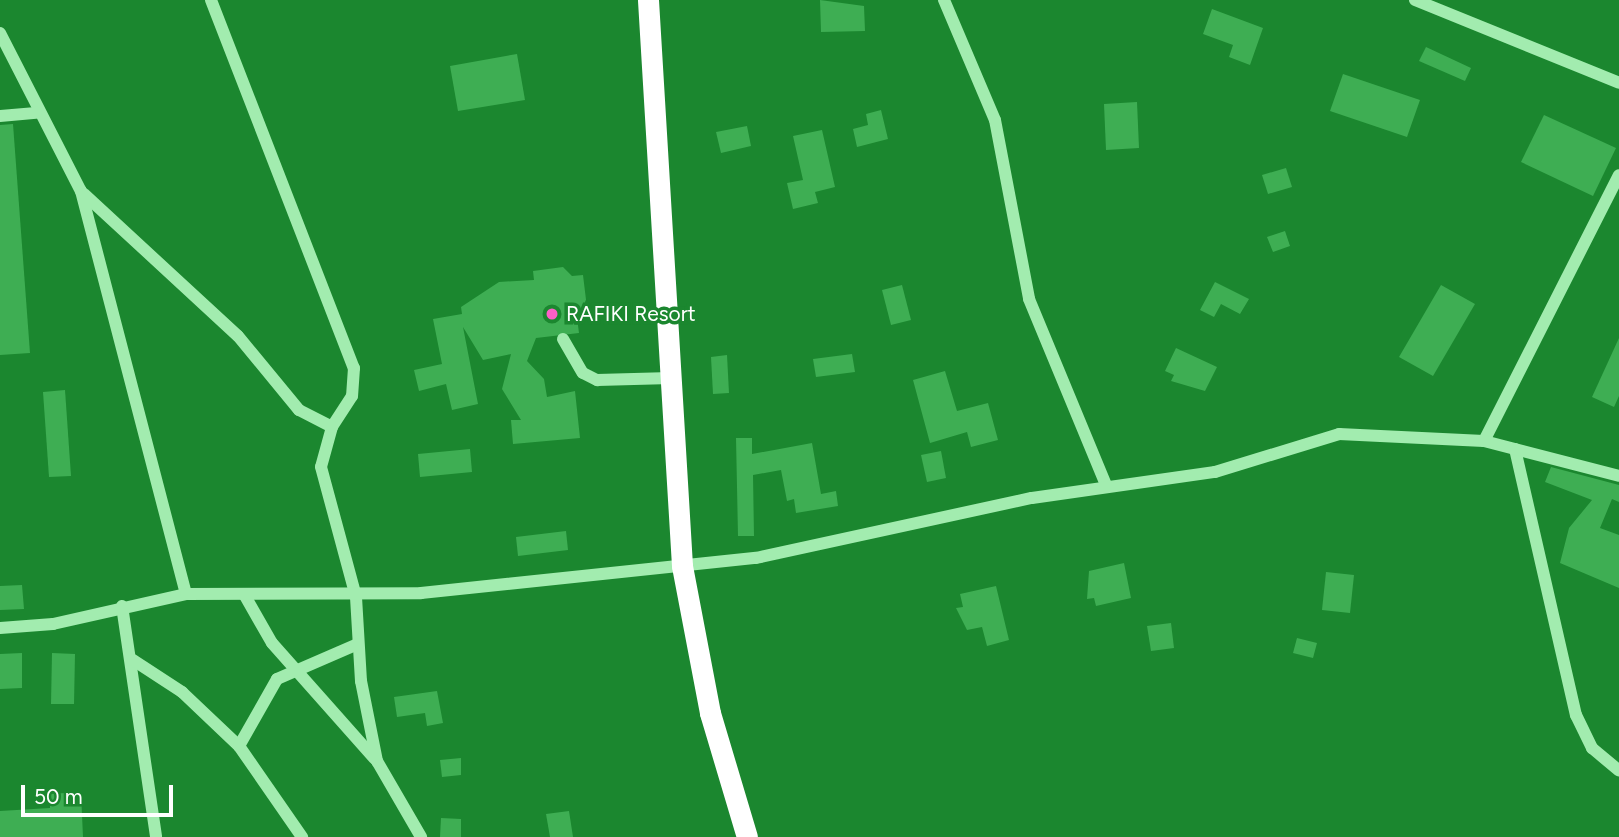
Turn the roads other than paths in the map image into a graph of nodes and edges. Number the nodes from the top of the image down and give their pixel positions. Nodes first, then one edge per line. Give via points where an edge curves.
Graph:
1 (211, 0) edge
2 (648, 0) edge
3 (944, 0) edge
4 (1415, 0) edge
5 (0, 33) edge
6 (1619, 83) edge
7 (36, 113) junction
8 (0, 116) edge
9 (1619, 174) edge
10 (81, 191) junction
11 (563, 339) dead end
12 (671, 378) junction
13 (332, 427) junction
14 (1484, 440) junction
15 (1515, 449) junction
16 (1619, 476) edge
17 (1106, 485) junction
18 (682, 566) junction
19 (186, 594) junction
20 (244, 594) junction
21 (356, 597) junction
22 (122, 606) junction
23 (0, 628) edge
24 (358, 644) junction
25 (133, 660) junction
26 (294, 671) junction
27 (239, 746) junction
28 (377, 761) junction
29 (1619, 771) edge
30 (156, 837) edge
31 (302, 837) edge
32 (421, 837) edge
33 (747, 837) edge

1 - 13 street via 300,242 348,344 352,396
2 - 12 highway
3 - 17 street via 995,120 1028,299
4 - 6 street
5 - 7 street
7 - 8 street
7 - 10 street
9 - 14 street
10 - 13 street via 238,336 299,410
10 - 19 street
11 - 12 street via 583,373 597,380
12 - 18 highway
13 - 21 street via 320,467
14 - 15 street
14 - 17 street via 1339,434 1215,471
15 - 16 street
15 - 29 street via 1576,715 1592,748
17 - 18 street via 869,537
18 - 21 street
18 - 33 highway via 710,713
19 - 20 street
19 - 22 street
20 - 21 street
20 - 26 street
21 - 24 street
22 - 23 street via 53,624
22 - 25 street
24 - 26 street
24 - 28 street
25 - 27 street via 182,692
25 - 30 street
26 - 27 street via 269,687
26 - 28 street
27 - 31 street
28 - 32 street

